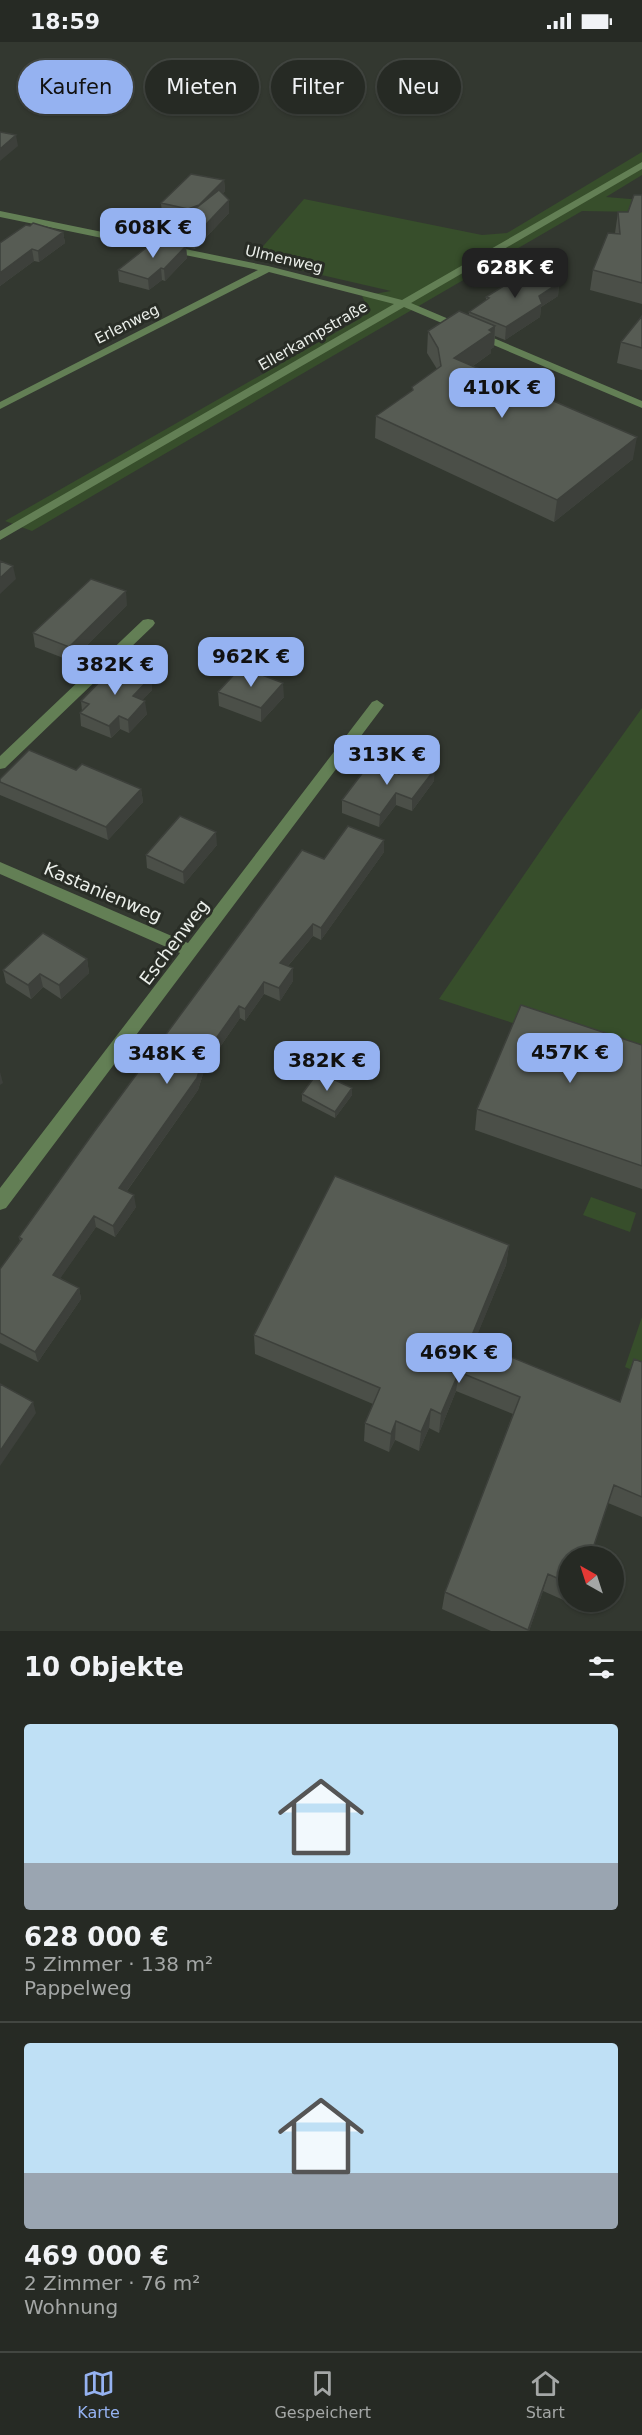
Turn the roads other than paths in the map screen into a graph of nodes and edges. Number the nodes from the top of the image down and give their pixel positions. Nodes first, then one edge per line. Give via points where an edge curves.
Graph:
1 (642, 165) edge
2 (0, 214) edge
3 (16, 217) junction
4 (0, 228) edge
5 (268, 270) junction
6 (403, 303) junction
7 (642, 405) edge
8 (0, 406) edge
9 (0, 536) edge
10 (147, 623) dead end
11 (377, 705) dead end
12 (0, 764) edge
13 (0, 868) edge
14 (191, 951) junction
15 (0, 1202) edge

1 - 6 street, Ellerkampstraße
2 - 3 street, Ulmenweg
3 - 4 street
3 - 5 street, Ulmenweg
5 - 6 street, Ulmenweg
5 - 8 street, Erlenweg
6 - 7 street, Ulmenweg
6 - 9 street, Ellerkampstraße
10 - 12 street
11 - 14 street, Eschenweg
13 - 14 street, Kastanienweg
14 - 15 street, Eschenweg

